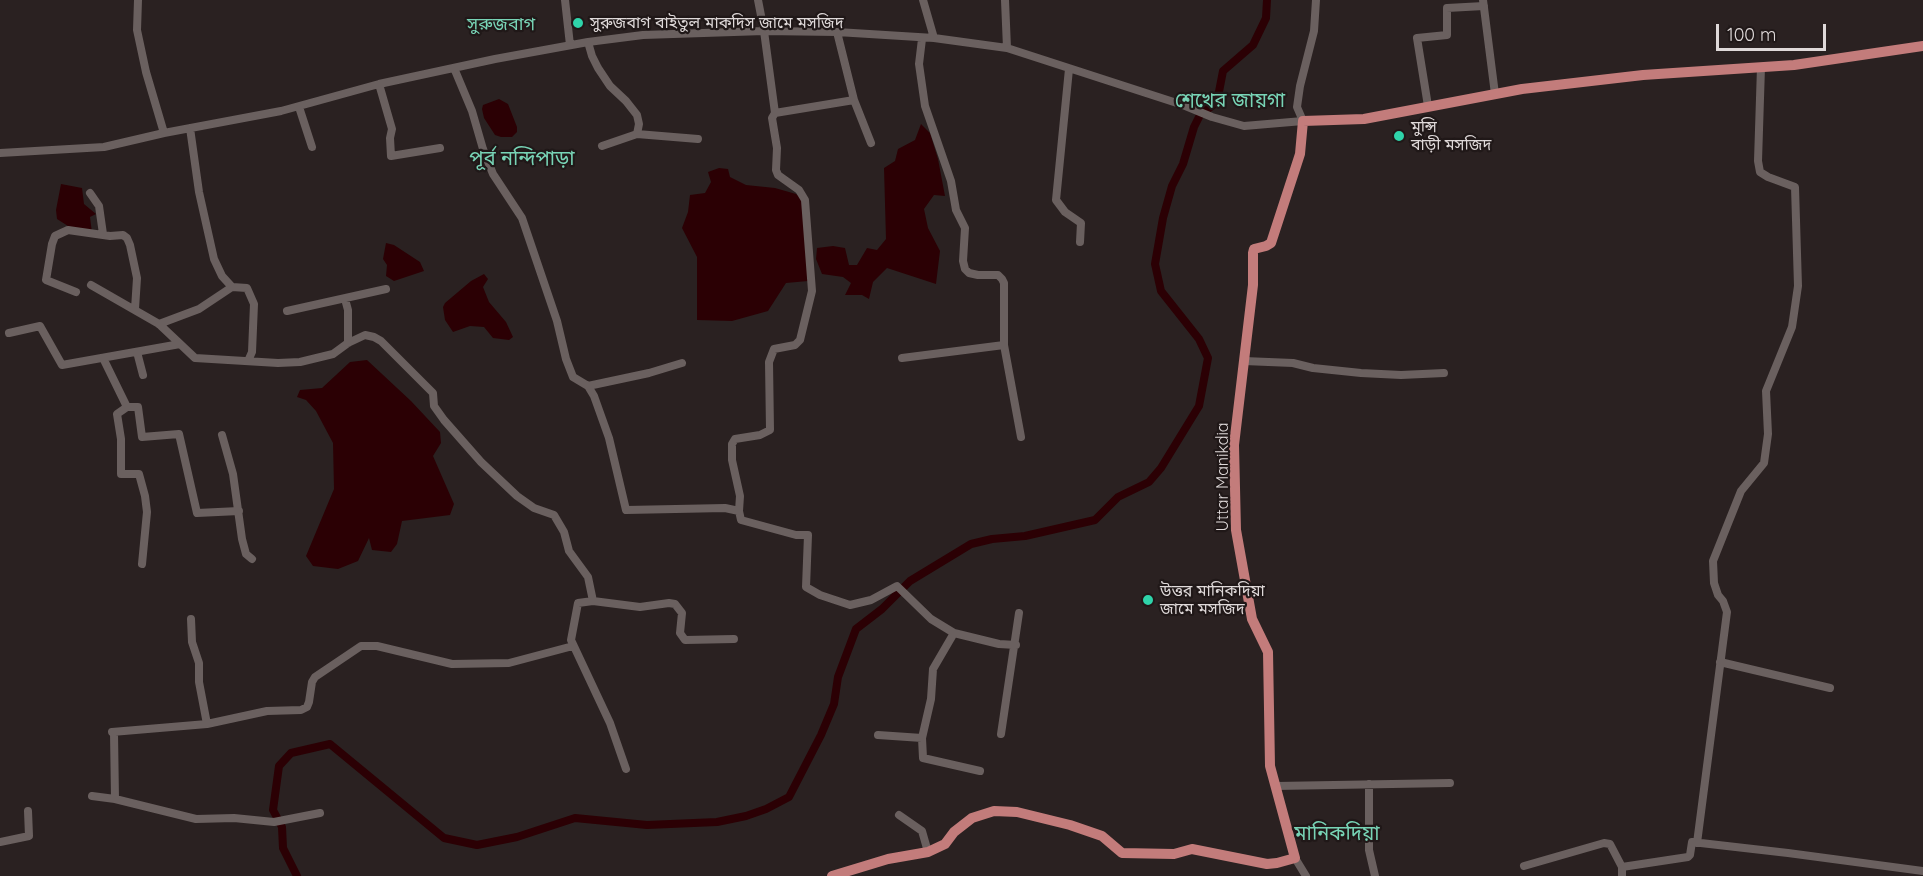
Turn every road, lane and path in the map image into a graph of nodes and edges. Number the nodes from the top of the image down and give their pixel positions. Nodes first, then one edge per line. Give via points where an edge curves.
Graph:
1 (138, 0) edge
2 (565, 0) edge
3 (758, 0) edge
4 (923, 0) edge
5 (1005, 0) edge
6 (1316, 0) edge
7 (1483, 3) edge
8 (764, 31) junction
9 (837, 32) junction
10 (934, 38) junction
11 (922, 39) junction
12 (588, 42) junction
13 (570, 45) junction
14 (1923, 46) edge
15 (1007, 48) junction
16 (1761, 67) junction
17 (454, 68) junction
18 (1069, 69) junction
19 (379, 84) junction
20 (1495, 94) junction
21 (854, 100) junction
22 (1428, 106) junction
23 (298, 107) junction
24 (775, 113) junction
25 (1303, 121) junction
26 (190, 128) junction
27 (164, 134) junction
28 (637, 134) junction
29 (698, 139) dead end
30 (871, 143) dead end
31 (602, 146) dead end
32 (312, 147) dead end
33 (440, 148) dead end
34 (0, 153) edge
35 (90, 193) dead end
36 (103, 234) junction
37 (1080, 242) dead end
38 (91, 285) dead end
39 (232, 287) junction
40 (386, 289) dead end
41 (76, 292) dead end
42 (345, 299) junction
43 (135, 309) junction
44 (287, 311) dead end
45 (159, 324) junction
46 (9, 333) dead end
47 (348, 343) junction
48 (180, 344) junction
49 (1004, 345) junction
50 (137, 352) junction
51 (103, 358) junction
52 (902, 358) dead end
53 (248, 361) junction
54 (1244, 361) junction
55 (682, 363) dead end
56 (1444, 373) dead end
57 (143, 375) dead end
58 (588, 386) junction
59 (127, 407) junction
60 (222, 435) dead end
61 (1022, 437) dead end
62 (239, 511) junction
63 (739, 511) junction
64 (252, 559) dead end
65 (142, 564) dead end
66 (593, 601) junction
67 (1019, 613) dead end
68 (191, 619) dead end
69 (954, 633) junction
70 (734, 639) dead end
71 (1016, 645) junction
72 (573, 646) junction
73 (1720, 662) junction
74 (1830, 688) dead end
75 (207, 724) junction
76 (1001, 734) dead end
77 (878, 735) dead end
78 (922, 738) junction
79 (626, 769) dead end
80 (980, 771) dead end
81 (1450, 783) dead end
82 (1369, 784) junction
83 (1276, 786) junction
84 (115, 799) junction
85 (92, 807) dead end
86 (28, 811) dead end
87 (320, 813) dead end
88 (899, 815) dead end
89 (0, 842) edge
90 (1697, 843) junction
91 (928, 852) junction
92 (1295, 858) junction
93 (1524, 866) dead end
94 (1622, 871) edge
95 (1923, 871) edge
96 (832, 876) edge
97 (1306, 876) edge
98 (1375, 876) edge

1 - 27 street via 137,30
2 - 13 street
3 - 8 street
4 - 10 street
5 - 15 street
6 - 25 street via 1314,31 1297,107
7 - 20 street
7 - 22 street via 1447,8 1447,35 1417,38
8 - 9 street
8 - 12 street via 643,35
8 - 24 street
9 - 11 street
9 - 21 street
10 - 11 street
10 - 15 street
11 - 49 street via 919,64 927,117 965,228 965,269 1002,279
12 - 13 street
12 - 28 street via 610,86 637,115
13 - 17 street
14 - 16 main road
15 - 18 street
16 - 20 main road via 1643,75
16 - 73 street via 1760,172 1796,187 1798,286 1792,327 1766,391 1768,434 1764,463 1742,491 1713,561 1714,584 1727,612
17 - 19 street
17 - 58 street via 493,174 522,218 573,377
18 - 25 street via 1244,126
18 - 37 street via 1056,200 1081,223
19 - 23 street
19 - 33 street via 392,129 391,156
20 - 22 main road
21 - 24 street
21 - 30 street
22 - 25 main road via 1391,116
23 - 26 street
23 - 32 street
24 - 63 street via 772,118 776,170 805,200 812,291 800,340 795,345 774,349 769,362 770,430 735,439 732,444
25 - 54 main road, Uttar Manikdia via 1300,154 1271,243 1254,249 1253,253
26 - 27 street
26 - 39 street via 214,259
27 - 34 street via 104,147
28 - 29 street
28 - 31 street
35 - 36 street via 99,206
36 - 41 street via 68,230 55,236 46,280
36 - 43 street via 127,238 136,278
38 - 43 street
39 - 45 street via 199,309
39 - 53 street via 247,288 254,304 252,352
40 - 42 street
42 - 44 street
42 - 47 street
43 - 45 street
45 - 48 street
46 - 51 street via 40,326 62,365
47 - 53 street via 333,354 300,362
47 - 66 street via 364,335 381,341 432,393 434,406 481,462 517,496 554,516 569,551 588,577
48 - 50 street
48 - 53 street via 195,358
49 - 52 street
49 - 61 street
50 - 51 street
50 - 57 street
51 - 59 street
54 - 56 street via 1362,373
54 - 83 main road, Uttar Manikdia via 1234,445 1236,530 1252,619 1268,652 1269,754
55 - 58 street
58 - 63 street via 609,438 626,510
59 - 62 street via 138,407 142,437 179,434 197,513
59 - 65 street via 117,414 122,474 139,474 145,496
60 - 62 street
62 - 64 street via 246,554
63 - 69 street via 741,520 808,535 806,587 820,595 850,605 871,600 897,586 931,619
66 - 70 street via 640,607 675,604 682,613 680,633 685,640
66 - 72 street via 578,603
67 - 71 street
68 - 75 street
69 - 71 street
69 - 78 street via 933,669
71 - 76 street
72 - 75 street via 509,663 452,664 377,646 361,646 315,677 309,702 302,710 267,711
72 - 79 street via 610,723
73 - 74 street
73 - 90 street
75 - 84 street via 113,733
77 - 78 street
78 - 80 street via 922,758
81 - 82 street
82 - 83 street
82 - 98 street via 1369,850
83 - 92 main road, Uttar Manikdia
84 - 85 street via 94,796
84 - 87 street via 196,819 274,822
86 - 89 street via 29,837
88 - 91 street via 922,831
90 - 94 street via 1692,842 1688,856
90 - 95 street
91 - 92 main road via 945,844 972,818 994,811 1017,812 1070,825 1102,836 1122,853 1174,854 1192,849 1267,864
91 - 96 main road
92 - 97 street
93 - 94 street via 1604,843 1610,844

